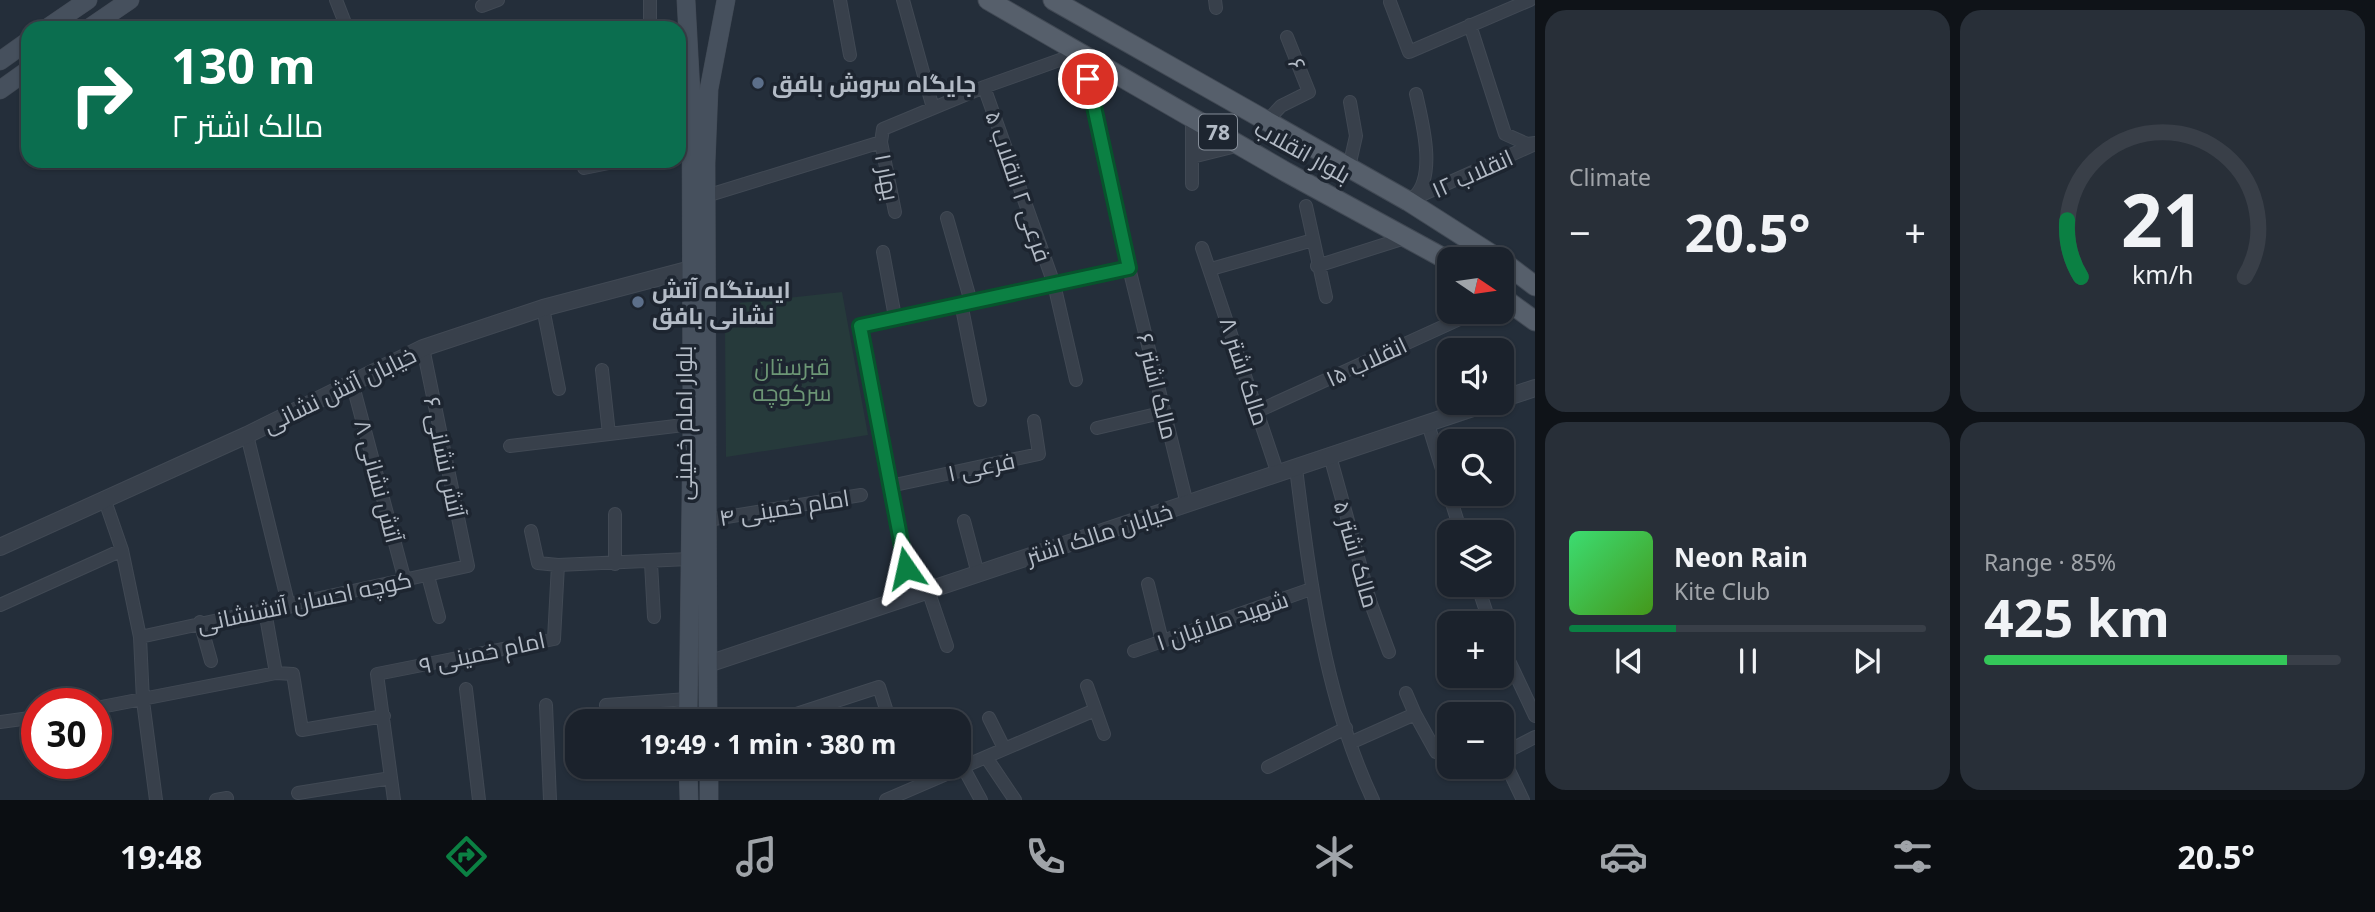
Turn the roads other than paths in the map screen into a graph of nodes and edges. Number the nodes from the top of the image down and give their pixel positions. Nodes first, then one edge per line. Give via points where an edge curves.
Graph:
1 (130, 0) edge
2 (336, 0) edge
3 (498, 0) edge
4 (650, 0) edge
5 (687, 0) edge
6 (726, 0) edge
7 (840, 0) edge
8 (903, 0) edge
9 (988, 0) edge
10 (1053, 0) edge
11 (1531, 0) edge
12 (1390, 2) edge
13 (81, 5) edge
14 (1074, 5) edge
15 (482, 6) dead end
16 (1012, 8) edge
17 (57, 21) edge
18 (98, 21) edge
19 (344, 21) edge
20 (650, 21) edge
21 (1471, 25) junction
22 (686, 30) edge
23 (1287, 37) dead end
24 (21, 46) edge
25 (1082, 52) junction
26 (849, 55) dead end
27 (0, 61) edge
28 (21, 75) edge
29 (984, 87) junction
30 (0, 90) edge
31 (1416, 94) dead end
32 (1350, 102) dead end
33 (933, 108) junction
34 (1192, 117) junction
35 (1267, 121) junction
36 (881, 142) junction
37 (1535, 144) edge
38 (1240, 145) junction
39 (1192, 157) junction
40 (1349, 167) junction
41 (686, 168) edge
42 (1192, 184) dead end
43 (706, 196) junction
44 (1408, 201) junction
45 (1306, 206) dead end
46 (895, 212) dead end
47 (947, 218) dead end
48 (1408, 237) junction
49 (1313, 240) junction
50 (1480, 247) edge
51 (1202, 248) dead end
52 (883, 252) dead end
53 (1437, 254) edge
54 (1317, 266) junction
55 (1129, 268) junction
56 (691, 269) junction
57 (1211, 269) junction
58 (1514, 270) edge
59 (1054, 284) junction
60 (1535, 286) edge
61 (1326, 298) dead end
62 (966, 302) junction
63 (1514, 306) edge
64 (543, 308) junction
65 (895, 317) junction
66 (1535, 321) edge
67 (1449, 324) edge
68 (423, 348) junction
69 (700, 348) junction
70 (602, 370) dead end
71 (1076, 380) dead end
72 (352, 382) junction
73 (1535, 388) edge
74 (559, 389) dead end
75 (700, 392) junction
76 (1514, 395) edge
77 (980, 400) dead end
78 (1258, 411) junction
79 (1165, 412) junction
80 (1454, 415) edge
81 (1034, 421) dead end
82 (692, 424) junction
83 (1428, 424) junction
84 (1097, 428) dead end
85 (609, 434) junction
86 (247, 435) junction
87 (510, 446) dead end
88 (1437, 454) edge
89 (1330, 456) junction
90 (1296, 468) junction
91 (1278, 474) junction
92 (890, 486) junction
93 (861, 495) dead end
94 (104, 498) junction
95 (1187, 504) junction
96 (615, 514) dead end
97 (708, 520) junction
98 (964, 521) dead end
99 (531, 531) dead end
100 (0, 547) edge
101 (122, 550) junction
102 (689, 559) junction
103 (651, 563) junction
104 (615, 564) junction
105 (558, 565) junction
106 (468, 566) joint
107 (978, 574) junction
108 (428, 576) junction
109 (405, 581) junction
110 (1148, 584) dead end
111 (1311, 589) junction
112 (928, 590) junction
113 (912, 596) junction
114 (0, 605) edge
115 (289, 607) junction
116 (265, 611) junction
117 (439, 617) dead end
118 (654, 617) dead end
119 (200, 622) junction
120 (140, 637) junction
121 (1162, 641) junction
122 (947, 646) dead end
123 (1134, 651) dead end
124 (1389, 652) dead end
125 (211, 661) dead end
126 (708, 664) junction
127 (1514, 671) edge
128 (276, 673) junction
129 (1087, 686) dead end
130 (466, 689) dead end
131 (1406, 693) dead end
132 (687, 699) junction
133 (142, 701) junction
134 (546, 705) dead end
135 (112, 706) edge
136 (606, 709) edge
137 (687, 709) edge
138 (708, 709) edge
139 (831, 709) edge
140 (886, 709) edge
141 (1095, 710) junction
142 (1415, 714) junction
143 (384, 716) junction
144 (1535, 716) edge
145 (989, 718) dead end
146 (21, 719) edge
147 (0, 722) edge
148 (1346, 728) junction
149 (1104, 734) dead end
150 (1535, 737) edge
151 (1350, 743) junction
152 (1004, 748) junction
153 (1514, 748) edge
154 (1436, 752) dead end
155 (986, 757) junction
156 (971, 764) edge
157 (1268, 767) dead end
158 (391, 778) junction
159 (688, 779) edge
160 (709, 779) edge
161 (935, 779) edge
162 (970, 779) edge
163 (1513, 779) edge
164 (298, 793) dead end
165 (156, 800) edge
166 (394, 800) edge
167 (479, 800) edge
168 (550, 800) edge
169 (689, 800) edge
170 (709, 800) edge
171 (886, 800) edge
172 (981, 800) edge
173 (1014, 800) edge
174 (1373, 800) edge
175 (1523, 800) edge

1 - 18 main road
2 - 19 street
3 - 15 street
4 - 20 street
5 - 22 main road, بلوار امام خمینی
6 - 43 main road, بلوار امام خمینی via 709,89
7 - 26 street
8 - 33 street
9 - 16 main road, بلوار انقلاب / 78
10 - 14 main road, بلوار انقلاب / 78
11 - 21 street
12 - 21 street via 1407,51
13 - 17 main road
14 - 35 main road, بلوار انقلاب / 78
16 - 25 main road, بلوار انقلاب / 78
21 - 37 street via 1504,134
23 - 35 street, ۶ via 1309,92 1281,106
24 - 27 main road
25 - 29 street
25 - 34 main road, بلوار انقلاب / 78
25 - 55 street, مالک اشتر ۶
28 - 30 main road
29 - 33 street
29 - 59 street, فرعی ۲ انقلاب ۵
31 - 44 street via 1424,130 1426,180
32 - 40 street via 1356,136
33 - 36 street via 883,129
34 - 38 main road, بلوار انقلاب / 78
34 - 39 street
35 - 40 main road, بلوار انقلاب / 78
36 - 43 street
36 - 46 street, بهار ۱
37 - 44 street, انقلاب ۱۲
38 - 39 street
38 - 48 main road, بلوار انقلاب / 78
39 - 42 street
40 - 44 main road, بلوار انقلاب / 78
41 - 56 main road, بلوار امام خمینی
43 - 69 main road, بلوار امام خمینی
44 - 50 main road, بلوار انقلاب / 78
45 - 49 street
47 - 62 street
48 - 53 main road, بلوار انقلاب / 78
48 - 54 street
49 - 54 street
49 - 57 street
51 - 57 street, مالک اشتر ۸
52 - 65 street
54 - 61 street
55 - 59 street
55 - 79 street, مالک اشتر ۶
56 - 64 street, خیابان آتش نشانی
56 - 69 main road, بلوار امام خمینی
57 - 78 street, مالک اشتر ۸
58 - 60 main road, بلوار انقلاب / 78
59 - 62 street
59 - 71 street, فرعی ۲ انقلاب ۵
62 - 65 street
62 - 77 street
63 - 66 main road
64 - 68 street, خیابان آتش نشانی
64 - 74 street
65 - 92 street via 860,326
67 - 78 street, انقلاب ۱۵
68 - 72 street, خیابان آتش نشانی
68 - 106 street, آتش نشانی ۶
69 - 75 main road, بلوار امام خمینی
70 - 85 street
72 - 86 street, خیابان آتش نشانی
72 - 109 street, آتش نشانی ۸
73 - 76 street
75 - 82 main road, بلوار امام خمینی
75 - 97 main road, بلوار امام خمینی
78 - 91 street, مالک اشتر ۸
79 - 84 street
79 - 95 street, مالک اشتر ۶
80 - 83 street, خیابان مالک اشتر
81 - 92 street, فرعی ۱ via 1039,454
82 - 85 street
82 - 102 main road, بلوار امام خمینی
83 - 88 street
83 - 89 street, خیابان مالک اشتر
85 - 87 street
86 - 94 street, خیابان آتش نشانی
86 - 115 street
89 - 90 street, خیابان مالک اشتر
89 - 124 street, مالک اشتر ۵ via 1364,583
90 - 91 street, خیابان مالک اشتر
90 - 111 street
91 - 95 street, خیابان مالک اشتر
92 - 113 street
93 - 97 street, امام خمینی ۴
94 - 100 street, خیابان آتش نشانی
94 - 101 street
95 - 107 street, خیابان مالک اشتر
96 - 104 street
97 - 126 main road, بلوار امام خمینی
98 - 107 street
99 - 105 street via 538,563
101 - 114 street
101 - 120 street
102 - 103 street
102 - 132 main road, بلوار امام خمینی
103 - 104 street
103 - 118 street
104 - 105 street
105 - 143 street, امام خمینی ۹ via 554,639 377,674
106 - 108 street, کوچه احسان آتشنشانی
107 - 112 street, خیابان مالک اشتر
108 - 109 street, کوچه احسان آتشنشانی
108 - 117 street
109 - 115 street, کوچه احسان آتشنشانی
110 - 121 street
111 - 121 street, شهید ملائیان ۱
111 - 148 street
112 - 113 street, خیابان مالک اشتر
112 - 122 street
113 - 126 street, خیابان مالک اشتر
115 - 116 street, کوچه احسان آتشنشانی
116 - 119 street, کوچه احسان آتشنشانی
116 - 128 street
119 - 120 street, کوچه احسان آتشنشانی
119 - 125 street
120 - 133 street
121 - 123 street, شهید ملائیان ۱
126 - 138 main road, بلوار امام خمینی
127 - 144 street
128 - 133 street
128 - 143 street via 293,674 302,730
129 - 141 street
130 - 167 street
131 - 142 street
132 - 136 street via 606,705
132 - 137 main road, بلوار امام خمینی
133 - 135 street
133 - 165 street
134 - 168 street
139 - 140 street via 879,687
141 - 149 street
141 - 152 street
142 - 151 street
142 - 154 street
143 - 158 street, امام خمینی ۹
145 - 152 street
146 - 147 street
148 - 151 street
148 - 157 street
150 - 153 street
151 - 174 street
152 - 155 street
155 - 156 street
155 - 173 street
158 - 164 street
158 - 166 street, امام خمینی ۹
159 - 169 main road
160 - 170 main road
161 - 171 street
162 - 172 street
163 - 175 street

